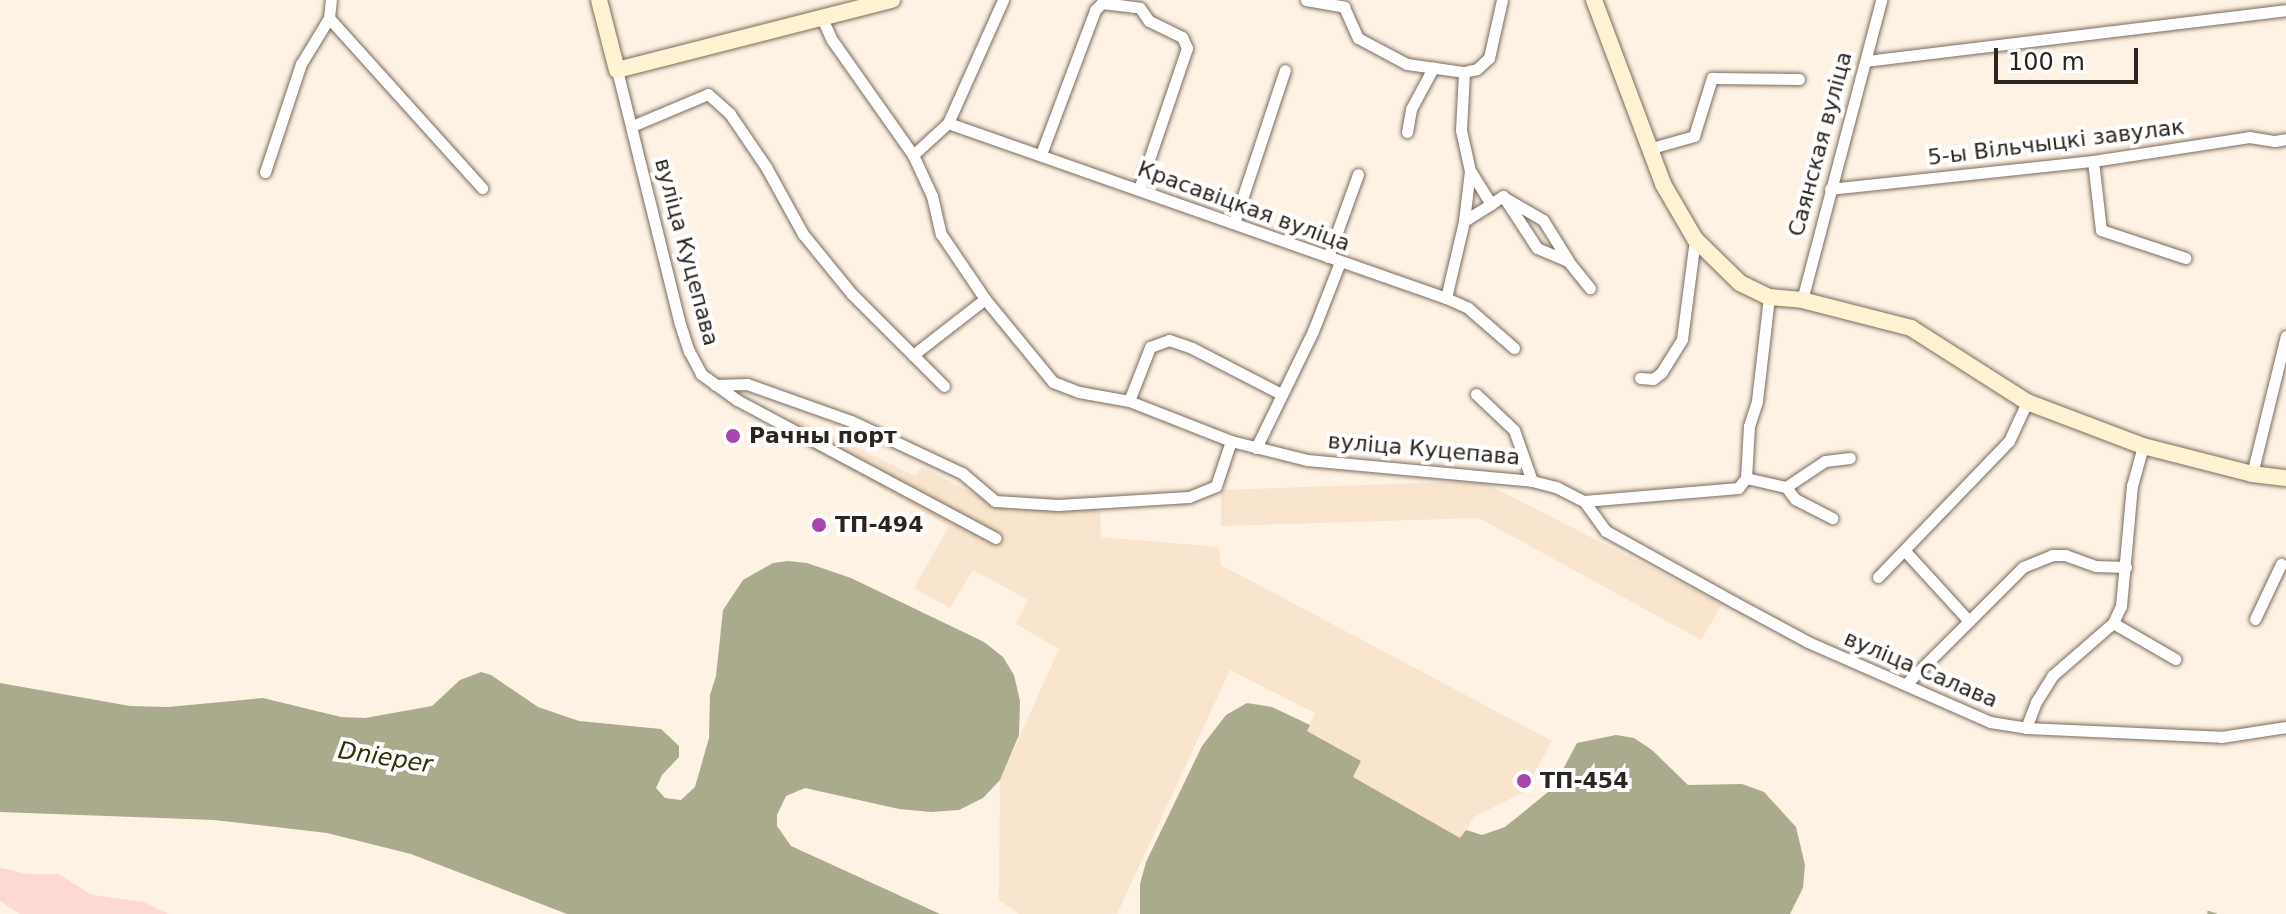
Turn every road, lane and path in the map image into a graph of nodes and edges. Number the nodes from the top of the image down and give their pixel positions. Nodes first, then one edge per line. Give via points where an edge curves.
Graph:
1 (331, 0) edge
2 (599, 0) edge
3 (892, 0) edge
4 (1003, 0) edge
5 (1306, 0) edge
6 (1502, 0) edge
7 (1594, 0) edge
8 (1881, 0) edge
9 (1345, 3) edge
10 (1141, 4) edge
11 (2286, 10) edge
12 (329, 18) junction
13 (822, 18) junction
14 (1866, 61) junction
15 (1433, 68) junction
16 (617, 70) junction
17 (1285, 70) dead end
18 (1464, 72) junction
19 (1799, 79) dead end
20 (948, 123) junction
21 (632, 126) junction
22 (1407, 132) dead end
23 (2286, 139) edge
24 (1648, 149) junction
25 (1041, 154) junction
26 (913, 155) junction
27 (2093, 161) junction
28 (1470, 171) junction
29 (265, 172) dead end
30 (1358, 174) dead end
31 (482, 188) dead end
32 (1139, 189) junction
33 (1830, 189) junction
34 (1503, 196) junction
35 (1491, 204) junction
36 (1464, 221) junction
37 (1234, 223) junction
38 (1695, 239) junction
39 (2185, 258) dead end
40 (1334, 260) junction
41 (1568, 261) junction
42 (1590, 288) dead end
43 (1769, 297) junction
44 (1446, 298) junction
45 (985, 299) junction
46 (1802, 300) junction
47 (2286, 336) edge
48 (1514, 348) dead end
49 (913, 355) junction
50 (1640, 378) dead end
51 (715, 385) junction
52 (944, 386) dead end
53 (1281, 394) junction
54 (1476, 394) dead end
55 (1129, 401) junction
56 (2027, 402) junction
57 (1231, 441) junction
58 (2143, 446) junction
59 (1256, 448) junction
60 (1850, 458) dead end
61 (2252, 474) junction
62 (1746, 478) junction
63 (2286, 478) edge
64 (1532, 481) junction
65 (1786, 487) junction
66 (1584, 501) junction
67 (1832, 518) dead end
68 (995, 538) dead end
69 (1905, 551) junction
70 (2286, 552) edge
71 (2284, 565) edge
72 (2126, 567) junction
73 (1878, 577) dead end
74 (2255, 619) dead end
75 (1969, 621) junction
76 (2113, 623) junction
77 (2175, 659) dead end
78 (1906, 684) junction
79 (2286, 727) edge
80 (2026, 728) junction

1 - 12 street
2 - 16 street, вуліца Куцепава
3 - 13 street
4 - 20 street
5 - 9 street
6 - 18 street via 1489,58
7 - 24 street
8 - 14 street, Саянская вуліца
9 - 15 street via 1358,38 1407,64
10 - 25 street via 1102,3 1095,10
10 - 32 street via 1149,21 1182,37 1187,48
11 - 14 street
12 - 29 street via 301,64
12 - 31 street
13 - 16 street
13 - 26 street, вуліца Куцепава
14 - 33 street, Саянская вуліца
15 - 18 street
15 - 22 street via 1411,109
16 - 21 street, вуліца Куцепава
17 - 37 street
18 - 28 street via 1461,130
19 - 24 street via 1712,78 1694,136
20 - 25 street, Красавіцкая вуліца
20 - 26 street
21 - 49 street via 708,94 730,114 766,167 803,234 852,294
21 - 51 street, вуліца Куцепава via 684,337 701,374
23 - 27 street, 5-ы Вільчыцкі завулак via 2249,137
24 - 38 street
25 - 32 street, Красавіцкая вуліца
26 - 45 street, вуліца Куцепава via 932,196 941,234
27 - 33 street, 5-ы Вільчыцкі завулак
27 - 39 street via 2101,230
28 - 35 street
28 - 36 street
30 - 40 street
32 - 37 street, Красавіцкая вуліца
33 - 46 street, Саянская вуліца
34 - 35 street
34 - 41 street via 1543,220
34 - 41 street via 1537,248
35 - 36 street
36 - 44 street
37 - 40 street, Красавіцкая вуліца
38 - 43 street via 1740,283
38 - 50 street via 1682,339 1661,373
40 - 44 street, Красавіцкая вуліца
40 - 53 street via 1313,331
41 - 42 street
43 - 46 street
43 - 62 street
44 - 48 street, Красавіцкая вуліца via 1468,308
45 - 49 street
45 - 55 street, вуліца Куцепава via 1053,382
46 - 56 street via 1911,328
47 - 61 street
49 - 52 street
51 - 57 street via 747,384 851,421 962,473 995,501 1058,505 1189,497 1216,486
51 - 68 street, вуліца Куцепава
53 - 55 street via 1169,340 1150,347
53 - 59 street
54 - 64 street via 1514,430
55 - 57 street, вуліца Куцепава
56 - 58 street
56 - 69 street via 2009,441
57 - 59 street, вуліца Куцепава
58 - 61 street
58 - 72 street via 2132,486
59 - 64 street, вуліца Куцепава via 1307,460
60 - 65 street via 1825,461
61 - 63 street
62 - 65 street
62 - 66 street via 1738,488
64 - 66 street, вуліца Куцепава
65 - 67 street via 1795,499
66 - 78 street, вуліца Салава via 1606,531 1808,642
69 - 73 street
69 - 75 street
70 - 71 street
71 - 74 street
72 - 75 street via 2095,566 2065,555 2039,559 2023,567
72 - 76 street
75 - 78 street
76 - 77 street
76 - 80 street via 2052,676
78 - 80 street, вуліца Салава via 1990,722
79 - 80 street, вуліца Салава via 2232,737

